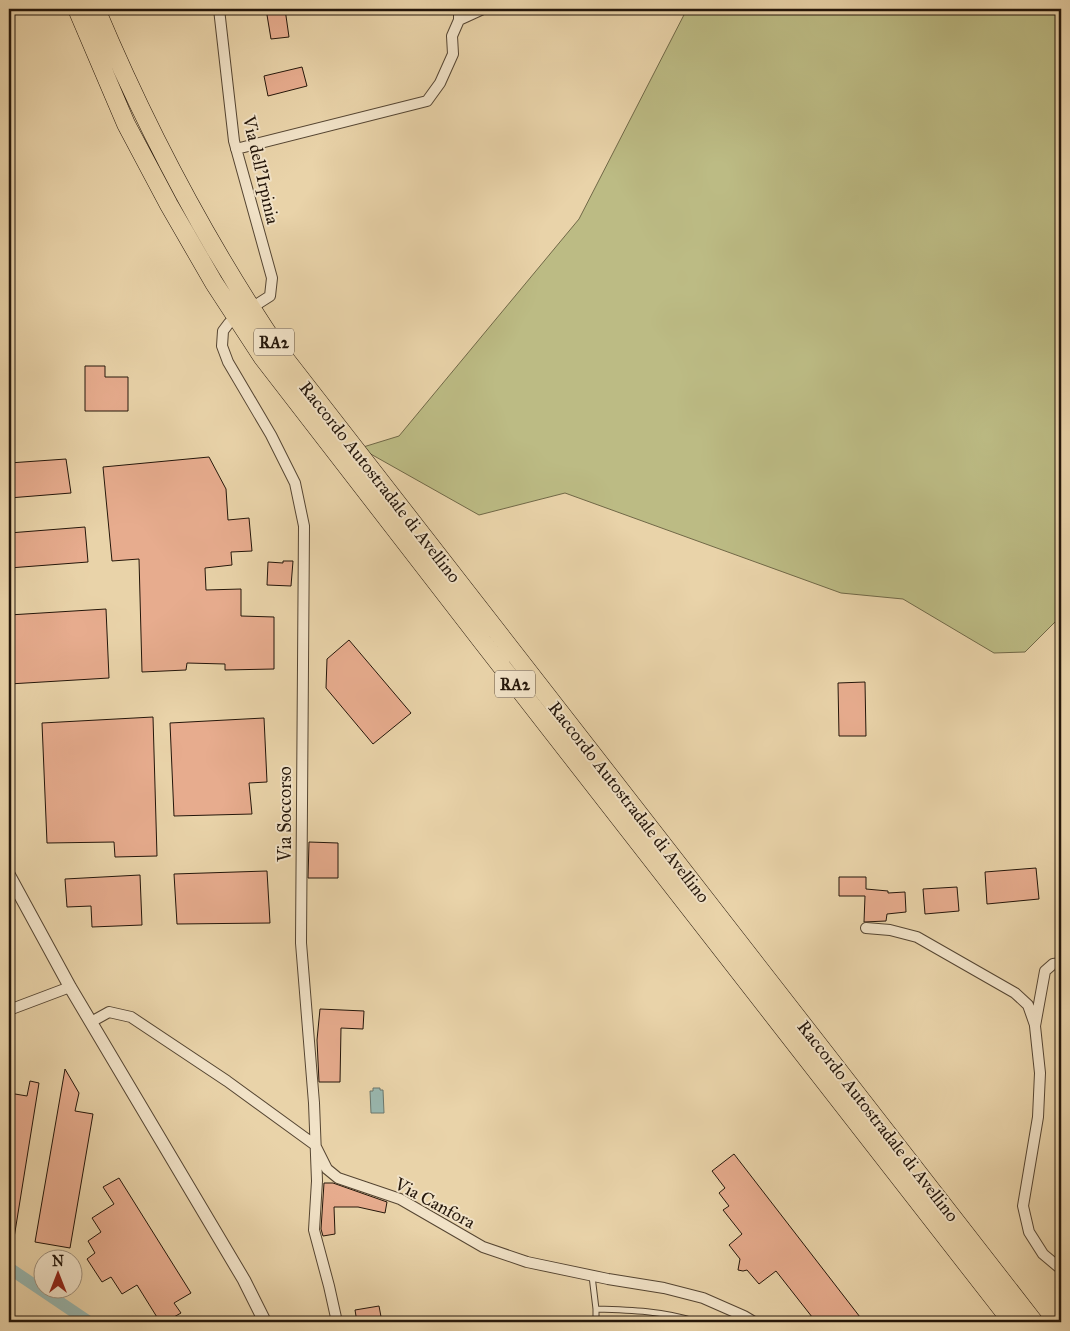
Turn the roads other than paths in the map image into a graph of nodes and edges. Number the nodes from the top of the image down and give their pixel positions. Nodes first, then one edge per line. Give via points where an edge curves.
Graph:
1 (77, 9) edge
2 (96, 9) edge
3 (219, 9) edge
4 (459, 9) edge
5 (482, 9) edge
6 (459, 20) junction
7 (236, 149) junction
8 (259, 303) dead end
9 (229, 323) dead end
10 (9, 875) edge
11 (866, 928) dead end
12 (1061, 963) edge
13 (70, 987) junction
14 (9, 1010) edge
15 (91, 1022) junction
16 (1035, 1026) junction
17 (315, 1145) junction
18 (1061, 1269) edge
19 (592, 1276) junction
20 (596, 1309) junction
21 (265, 1322) edge
22 (337, 1322) edge
23 (596, 1322) edge
24 (697, 1322) edge
25 (754, 1322) edge
26 (1012, 1322) edge
27 (1034, 1322) edge

1 - 26 highway, Raccordo Autostradale di Avellino / RA2 via 126,124 214,283 263,358
2 - 27 highway, Raccordo Autostradale di Avellino / RA2 via 129,86 176,181 227,271 283,356
3 - 7 street, Via dell'Irpinia
4 - 6 street
5 - 6 street
6 - 7 street via 452,36 454,54 427,101
7 - 8 street, Via dell'Irpinia via 272,278 270,296
9 - 17 street, Via Soccorso via 223,332 222,346 295,483 304,526 301,943
10 - 13 street
11 - 16 street via 917,937 1015,994 1028,1005
12 - 16 street via 1053,964 1045,971
13 - 14 street
13 - 15 street
15 - 17 street, Via Canfora via 109,1012 131,1017
15 - 21 street via 244,1280
16 - 18 street via 1040,1073 1038,1117 1022,1206 1030,1232 1043,1254
17 - 19 street, Via Canfora via 327,1169 338,1178 400,1199 483,1247 527,1262
17 - 22 street, Via Soccorso via 314,1230
19 - 20 lane
19 - 25 street, Via Canfora via 703,1298
20 - 23 lane
20 - 24 lane via 645,1311

